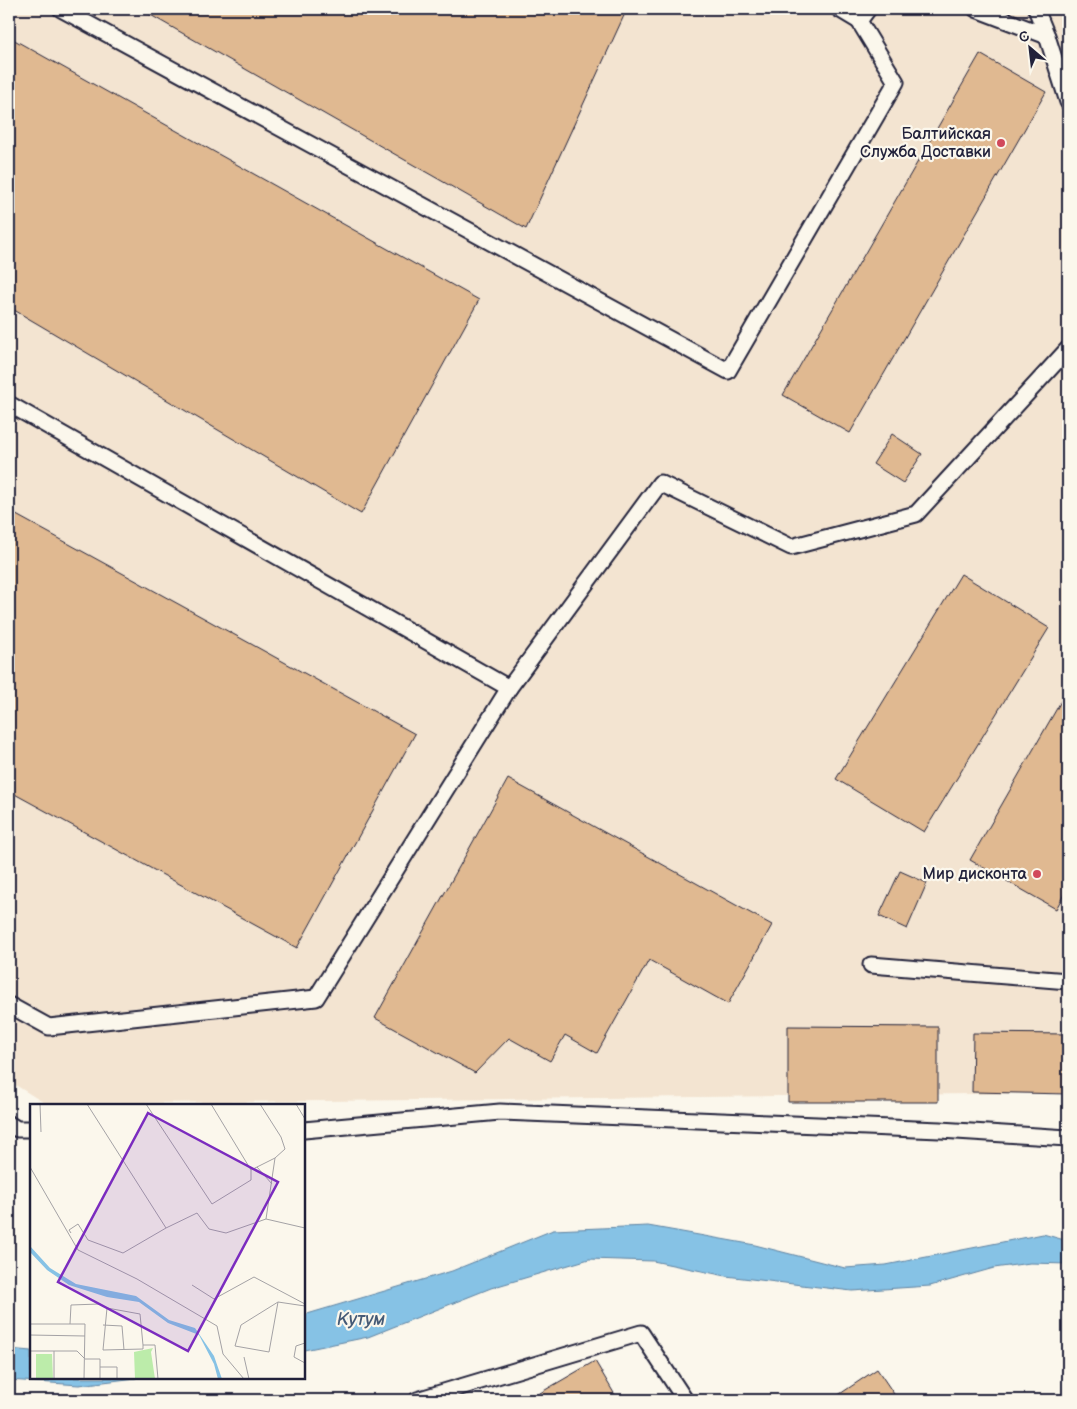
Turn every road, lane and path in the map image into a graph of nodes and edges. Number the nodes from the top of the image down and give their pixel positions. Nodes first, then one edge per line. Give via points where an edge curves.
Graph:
1 (61, 9) edge
2 (839, 9) edge
3 (976, 9) edge
4 (1036, 9) edge
5 (864, 15) edge
6 (1047, 36) junction
7 (1068, 102) edge
8 (1068, 349) edge
9 (9, 404) edge
10 (509, 688) junction
11 (871, 965) dead end
12 (1068, 981) edge
13 (9, 1005) edge
14 (9, 1124) edge
15 (30, 1129) edge
16 (305, 1130) edge
17 (1068, 1138) edge
18 (417, 1400) edge
19 (685, 1400) edge

1 - 5 lane via 728,371 896,82
2 - 5 lane
3 - 6 lane
4 - 6 lane
6 - 7 lane
8 - 10 lane via 916,514 791,547 660,483
9 - 10 lane
10 - 13 lane via 316,998 49,1027
11 - 12 lane
14 - 15 lane via 17,1129
16 - 17 lane via 500,1112
18 - 19 lane via 641,1333

